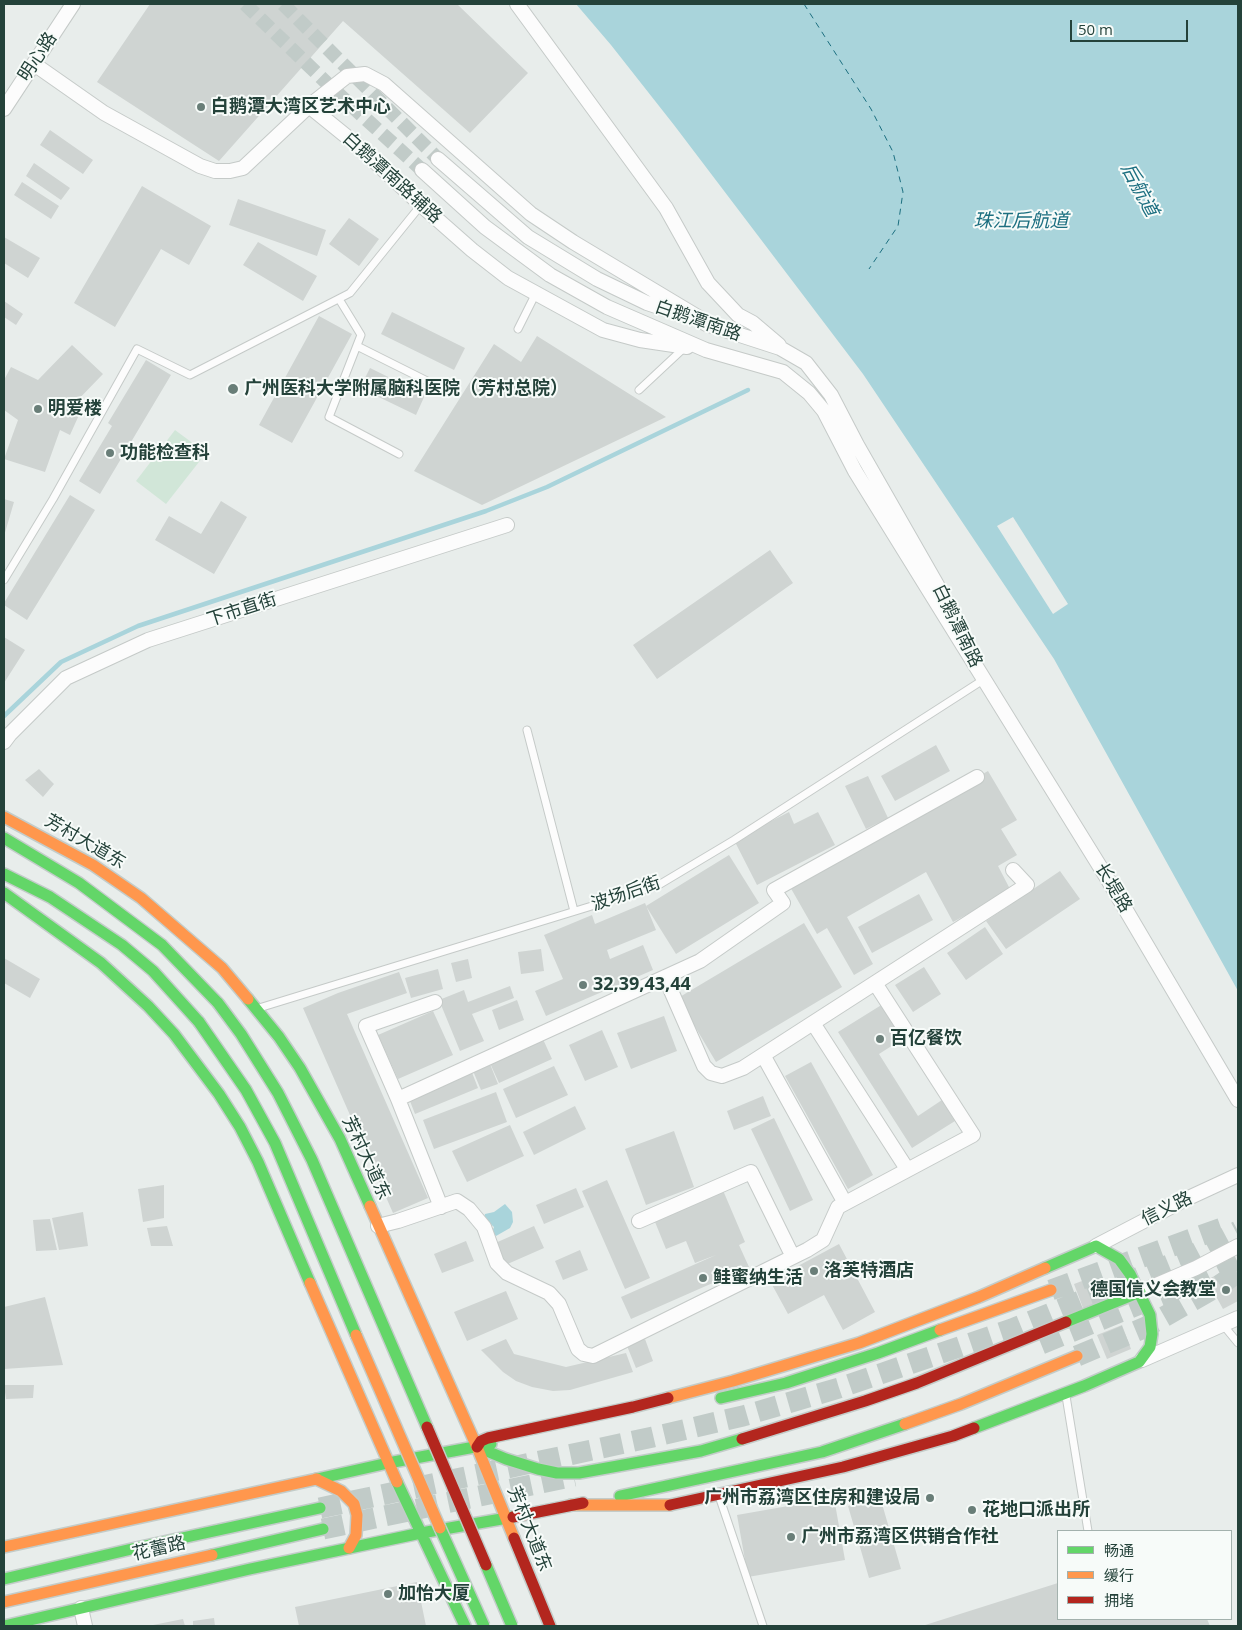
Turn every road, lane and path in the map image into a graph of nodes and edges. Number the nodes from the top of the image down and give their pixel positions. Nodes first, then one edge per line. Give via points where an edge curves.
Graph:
1 (73, 4) edge
2 (517, 4) edge
3 (34, 64) junction
4 (310, 106) junction
5 (4, 109) edge
6 (438, 159) tunnel mouth
7 (422, 170) tunnel mouth
8 (421, 205) junction
9 (536, 293) junction
10 (339, 299) junction
11 (713, 326) junction
12 (518, 329) dead end
13 (357, 346) junction
14 (686, 347) junction
15 (706, 350) junction
16 (786, 352) junction
17 (638, 390) dead end
18 (448, 391) dead end
19 (399, 454) dead end
20 (507, 525) dead end
21 (4, 580) edge
22 (983, 680) junction
23 (527, 730) dead end
24 (4, 742) edge
25 (977, 777) dead end
26 (4, 817) edge
27 (4, 838) edge
28 (1013, 870) dead end
29 (4, 874) edge
30 (4, 893) edge
31 (574, 911) junction
32 (665, 977) junction
33 (876, 983) junction
34 (435, 1002) dead end
35 (256, 1009) junction
36 (813, 1023) junction
37 (763, 1055) junction
38 (398, 1099) junction
39 (1238, 1100) edge
40 (907, 1169) junction
41 (1238, 1175) edge
42 (845, 1203) junction
43 (441, 1207) junction
44 (638, 1221) dead end
45 (378, 1226) junction
46 (1096, 1246) junction
47 (1238, 1246) edge
48 (793, 1257) junction
49 (1051, 1290) tunnel mouth
50 (1140, 1292) junction
51 (1238, 1318) edge
52 (1224, 1326) junction
53 (1238, 1343) edge
54 (1078, 1356) tunnel mouth
55 (1139, 1362) junction
56 (1066, 1393) junction
57 (713, 1400) dead end
58 (635, 1418) dead end
59 (477, 1447) junction
60 (388, 1463) junction
61 (316, 1479) junction
62 (718, 1495) junction
63 (571, 1505) junction
64 (320, 1508) tunnel mouth
65 (505, 1519) junction
66 (323, 1529) tunnel mouth
67 (1088, 1530) edge
68 (422, 1533) junction
69 (4, 1547) edge
70 (349, 1548) junction
71 (4, 1579) edge
72 (4, 1602) edge
73 (81, 1608) junction
74 (4, 1626) edge
75 (85, 1626) edge
76 (465, 1626) edge
77 (484, 1626) edge
78 (512, 1626) edge
79 (550, 1626) edge
80 (763, 1626) edge

1 - 3 street, 明心路
2 - 16 street via 666,208 708,283 738,315 753,323
3 - 4 street via 104,113 200,166 215,171 243,168
3 - 5 street, 明心路
4 - 8 street, 白鹅潭南路辅路
4 - 11 street via 347,76 364,74 384,84 531,214
6 - 11 street, 白鹅潭南路 via 528,237 647,303
7 - 15 street, 白鹅潭南路 via 485,227 550,275 607,307
8 - 9 street, 白鹅潭南路辅路 via 508,278
8 - 10 lane via 350,293
9 - 12 lane
9 - 14 street, 白鹅潭南路辅路 via 603,330
10 - 13 lane via 361,335
10 - 21 lane via 190,375 137,349
11 - 16 street, 白鹅潭南路
13 - 18 lane
13 - 19 lane via 329,417
14 - 15 street, 白鹅潭南路辅路
14 - 17 lane
15 - 22 street, 白鹅潭南路 via 784,372 809,393 824,412 854,471
16 - 22 street, 白鹅潭南路 via 806,363 831,395 945,599
20 - 24 street, 下市直街 via 148,640 66,678
22 - 31 lane, 波场后街 via 657,886
22 - 39 street, 长堤路 via 1107,878
23 - 31 lane
25 - 32 street via 774,890 783,903 700,961
26 - 35 main road, 芳村大道东 via 93,865 141,898 222,968
27 - 78 main road, bridge via 79,883 162,945 218,1003 241,1034 278,1093 308,1151
28 - 33 street via 1027,886
29 - 77 main road, bridge via 84,919 153,971 199,1022 246,1090 275,1143 381,1395
30 - 60 main road via 100,963 148,1006 174,1034 219,1094 258,1162
31 - 35 lane, 波场后街
32 - 37 street via 704,1066 711,1073 722,1076
32 - 38 street
33 - 36 street
33 - 40 street via 973,1135
34 - 38 street via 366,1026
35 - 45 main road, 芳村大道东 via 300,1068 340,1139
36 - 37 street
36 - 40 street
37 - 42 street
38 - 43 street
40 - 42 street
41 - 46 street, 信义路
42 - 48 street via 838,1207 823,1240
43 - 45 street
43 - 48 street via 458,1201 469,1208 484,1227 497,1263 507,1273 550,1293 559,1304 578,1349 593,1356
44 - 48 street via 751,1172
45 - 59 main road, 芳村大道东
46 - 50 main road via 1119,1259
46 - 59 main road via 859,1343 624,1409 488,1438
47 - 50 street
49 - 57 main road via 786,1383
50 - 55 main road via 1150,1315 1152,1334 1150,1347
50 - 59 main road via 917,1383 701,1451 610,1468 557,1472 538,1469
51 - 52 street
52 - 53 lane
52 - 55 street
54 - 63 main road via 961,1404 822,1452
55 - 56 main road
56 - 62 main road via 914,1448
56 - 67 lane
58 - 59 main road
59 - 60 main road
59 - 65 main road, 芳村大道东
60 - 61 main road
60 - 68 main road
61 - 69 main road
61 - 70 main road via 341,1491 354,1504 356,1535
62 - 63 main road via 670,1505
62 - 80 lane
63 - 65 main road
64 - 71 main road, 花蕾路
65 - 68 main road
65 - 79 main road, 芳村大道东
66 - 72 main road, 花蕾路
68 - 70 main road
68 - 76 main road
70 - 73 main road
73 - 74 main road
73 - 75 street

